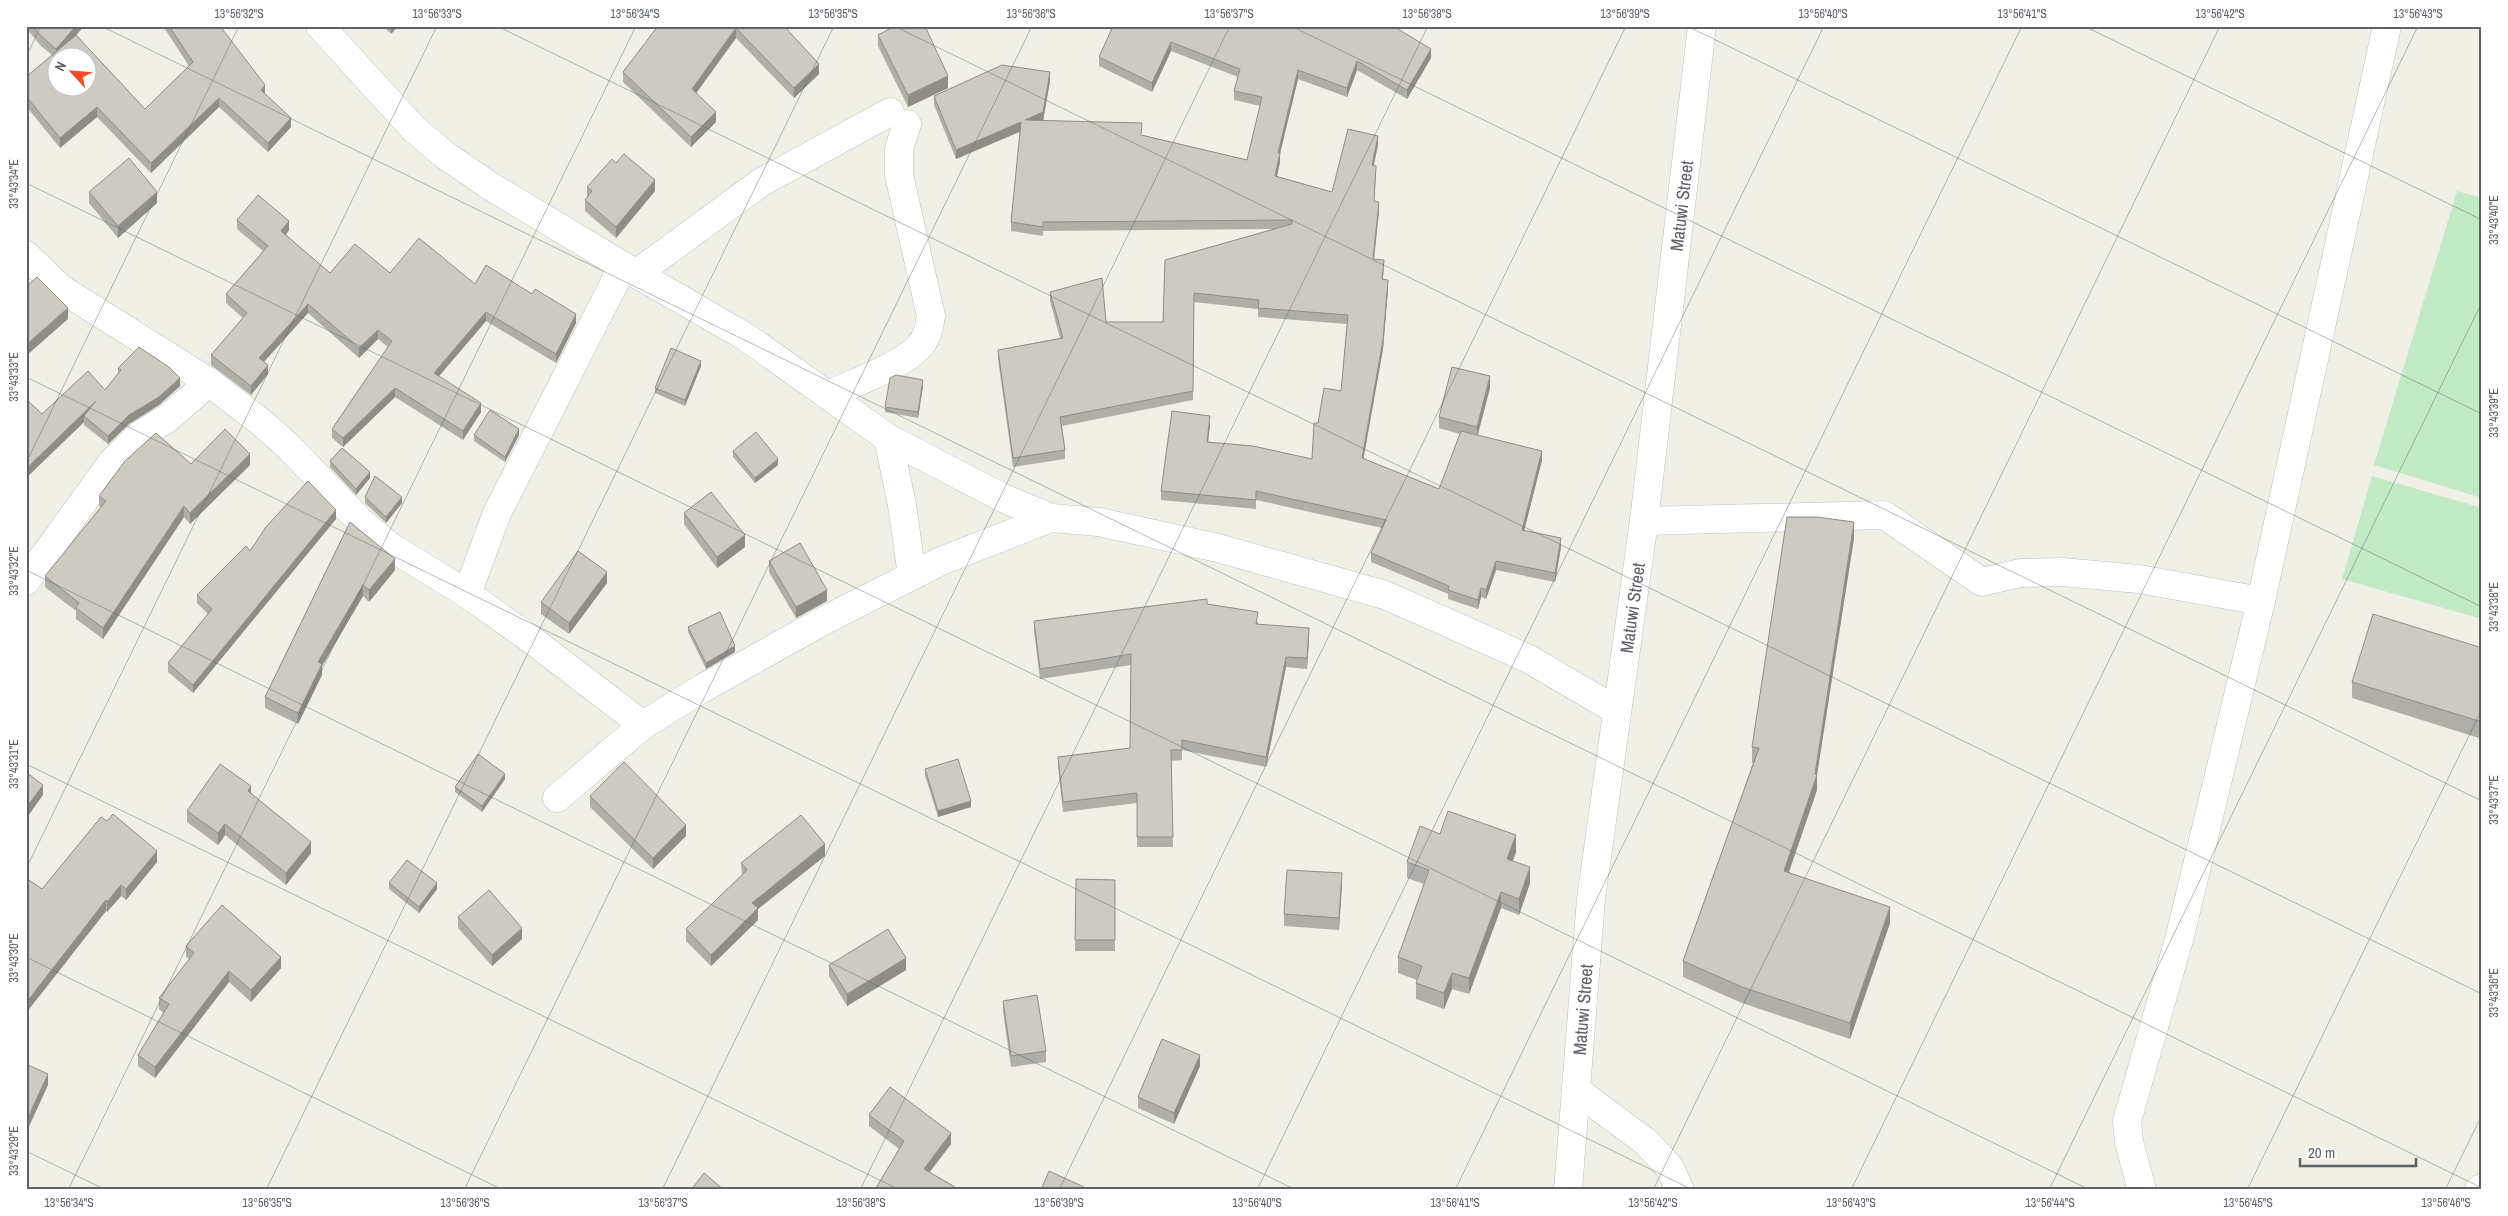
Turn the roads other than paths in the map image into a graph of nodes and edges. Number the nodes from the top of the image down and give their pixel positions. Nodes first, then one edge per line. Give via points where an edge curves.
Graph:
1 (320, 26) edge
2 (1702, 26) edge
3 (2387, 26) edge
4 (26, 254) edge
5 (630, 270) junction
6 (209, 382) junction
7 (829, 395) junction
8 (888, 438) junction
9 (1050, 518) junction
10 (1644, 521) junction
11 (912, 575) junction
12 (27, 578) edge
13 (466, 594) junction
14 (2261, 602) junction
15 (1616, 710) junction
16 (643, 726) junction
17 (557, 798) dead end
18 (1576, 1090) junction
19 (2482, 1188) edge
20 (1568, 1190) edge
21 (1680, 1190) edge
22 (2142, 1190) edge
23 (2479, 1190) edge

1 - 5 street via 414,129 445,155
2 - 10 street, Matuwi Street
3 - 14 street
4 - 6 street via 60,288
5 - 7 street via 746,337
5 - 7 street via 760,183 898,118 899,175 931,316 928,334 904,359
5 - 13 street via 497,513
6 - 12 street via 113,460
6 - 13 street via 288,446 362,523 391,547
7 - 8 street
8 - 9 street via 1003,498
8 - 11 street
9 - 11 street via 941,560
9 - 15 street via 1099,522 1218,548 1385,595 1529,659
10 - 14 street via 1884,515 1982,582 2020,573 2062,572 2139,579
10 - 15 street, Matuwi Street
11 - 16 street via 823,621
13 - 16 street via 524,634
14 - 22 street via 2180,936 2127,1121 2129,1142
15 - 18 street, Matuwi Street via 1591,898
16 - 17 street
18 - 20 street, Matuwi Street
18 - 21 street via 1646,1142 1670,1168
19 - 23 street

